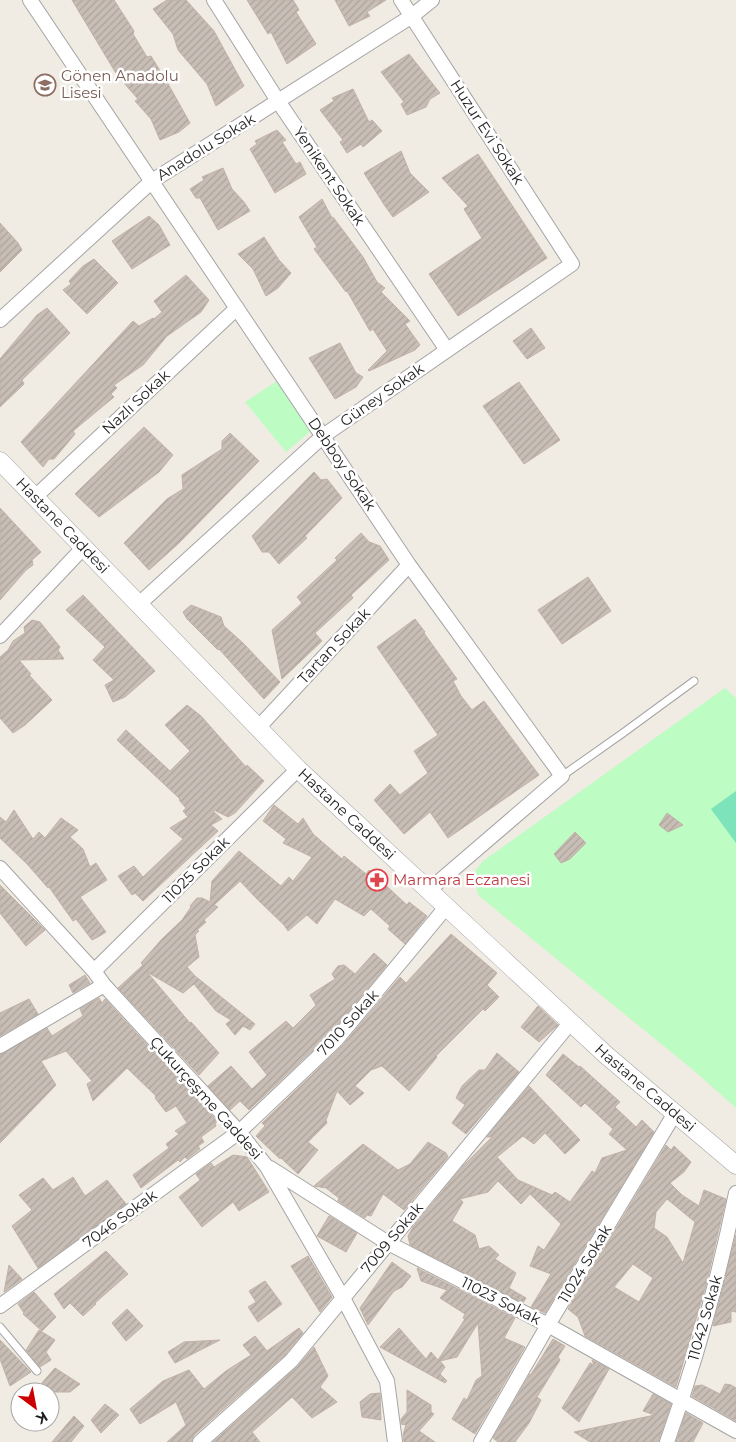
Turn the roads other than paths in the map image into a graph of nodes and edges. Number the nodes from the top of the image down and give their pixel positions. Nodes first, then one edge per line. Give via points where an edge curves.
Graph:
1 (30, 0) edge
2 (214, 0) edge
3 (401, 0) edge
4 (432, 0) edge
5 (412, 16) junction
6 (278, 101) junction
7 (152, 181) junction
8 (572, 264) joint
9 (237, 308) junction
10 (0, 320) edge
11 (447, 350) junction
12 (323, 436) junction
13 (0, 461) edge
14 (35, 497) junction
15 (84, 548) junction
16 (409, 564) junction
17 (139, 604) junction
18 (0, 636) edge
19 (694, 681) dead end
20 (258, 728) junction
21 (298, 768) junction
22 (562, 776) junction
23 (0, 868) edge
24 (428, 891) junction
25 (447, 906) junction
26 (94, 971) junction
27 (104, 985) junction
28 (571, 1022) junction
29 (0, 1046) edge
30 (675, 1113) junction
31 (239, 1132) junction
32 (736, 1165) edge
33 (267, 1167) junction
34 (736, 1193) edge
35 (388, 1243) junction
36 (343, 1298) junction
37 (0, 1306) edge
38 (548, 1325) junction
39 (0, 1327) edge
40 (37, 1371) dead end
41 (681, 1401) junction
42 (736, 1431) edge
43 (200, 1442) edge
44 (394, 1442) edge
45 (481, 1442) edge
46 (667, 1442) edge

1 - 7 street, Debboy Sokak
2 - 6 street, Yenikent Sokak
3 - 5 street, Huzur Evi Sokak
4 - 5 street, Anadolu Sokak
5 - 6 street, Anadolu Sokak
5 - 8 street, Huzur Evi Sokak
6 - 7 street, Anadolu Sokak
6 - 11 street, Yenikent Sokak
7 - 9 street, Debboy Sokak
7 - 10 street, Anadolu Sokak
8 - 11 street, Güney Sokak
9 - 12 street, Debboy Sokak
9 - 14 street, Nazlı Sokak
11 - 12 street, Güney Sokak
12 - 16 street, Debboy Sokak
12 - 17 street, Güney Sokak
13 - 14 street, Hastane Caddesi
14 - 15 street, Hastane Caddesi
15 - 17 street, Hastane Caddesi
15 - 18 street
16 - 20 street, Tartan Sokak
16 - 22 street, Debboy Sokak
17 - 20 street, Hastane Caddesi
19 - 22 lane
20 - 21 street, Hastane Caddesi
21 - 24 street, Hastane Caddesi
21 - 26 street, 11025 Sokak
22 - 24 street
23 - 26 street, Çukurçeşme Caddesi
24 - 25 street, Hastane Caddesi
25 - 28 street, Hastane Caddesi
25 - 31 street, 7010 Sokak via 336,1040
26 - 27 street, Çukurçeşme Caddesi
27 - 29 street
27 - 31 street, Çukurçeşme Caddesi
28 - 30 street, Hastane Caddesi via 606,1056
28 - 35 street, 7009 Sokak
30 - 32 street, Hastane Caddesi
30 - 38 street, 11024 Sokak
31 - 33 street, Çukurçeşme Caddesi
31 - 37 street, 7046 Sokak
33 - 35 street, 11023 Sokak
33 - 36 street, Çukurçeşme Caddesi
34 - 41 street, 11042 Sokak via 726,1245
35 - 36 street, 7009 Sokak
35 - 38 street, 11023 Sokak
36 - 43 street, 7009 Sokak via 291,1361
36 - 44 street, Çukurçeşme Caddesi via 387,1382
38 - 41 street, 11023 Sokak
38 - 45 street, 11024 Sokak
39 - 40 lane
41 - 42 street, 11023 Sokak
41 - 46 street, 11042 Sokak

